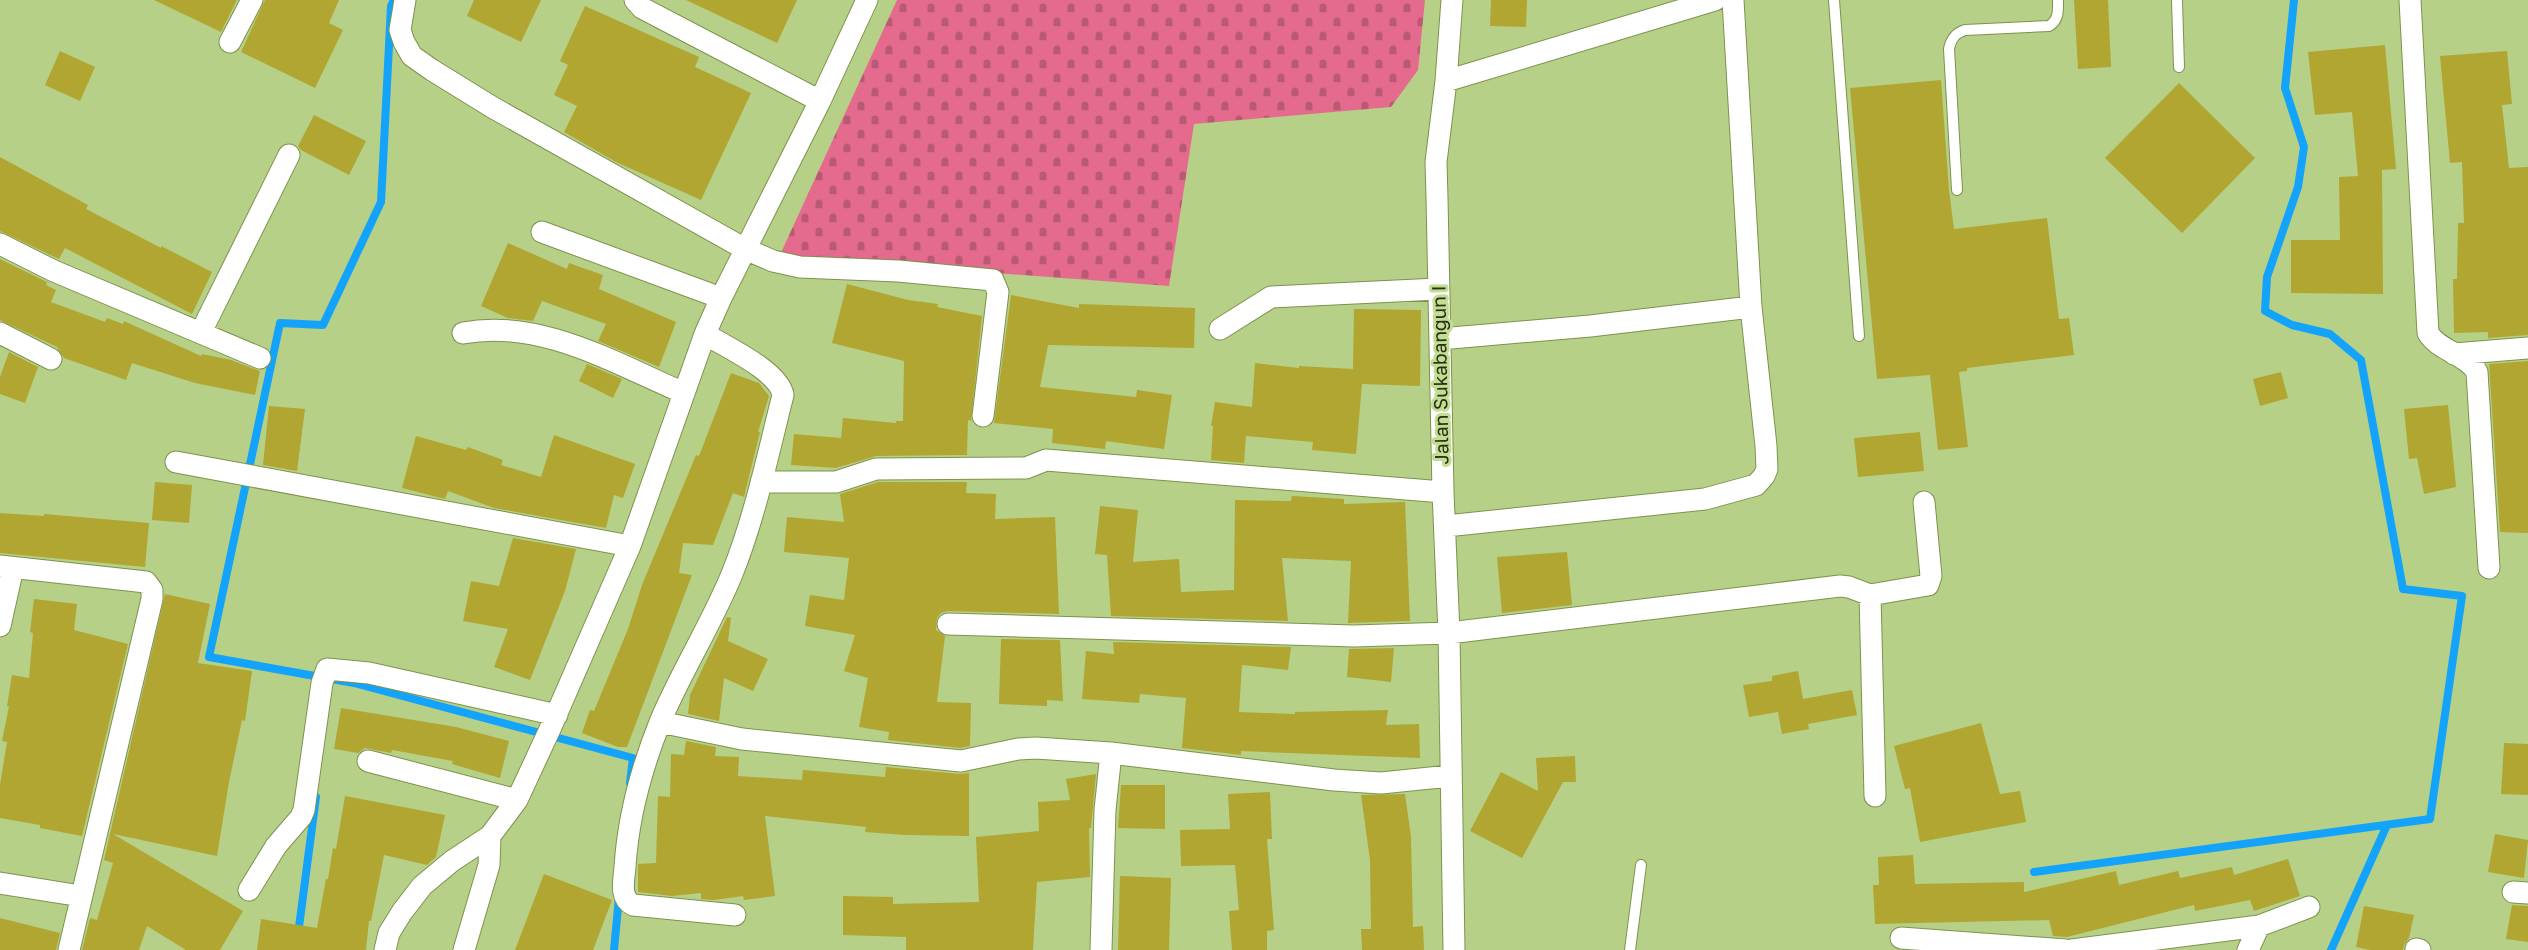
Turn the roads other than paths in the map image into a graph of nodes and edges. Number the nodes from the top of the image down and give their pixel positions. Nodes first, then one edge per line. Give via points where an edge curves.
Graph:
1 (253, 0) edge
2 (405, 0) edge
3 (635, 0) edge
4 (867, 0) edge
5 (1452, 0) edge
6 (1715, 0) edge
7 (1733, 0) edge
8 (1834, 0) edge
9 (2058, 0) edge
10 (2177, 0) edge
11 (2410, 0) edge
12 (230, 42) dead end
13 (2179, 67) dead end
14 (1446, 81) junction
15 (820, 101) junction
16 (289, 155) dead end
17 (1958, 190) dead end
18 (542, 232) dead end
19 (0, 244) edge
20 (745, 249) junction
21 (1438, 289) junction
22 (721, 298) junction
23 (1752, 307) junction
24 (1220, 329) dead end
25 (201, 332) junction
26 (463, 332) dead end
27 (0, 333) edge
28 (705, 334) junction
29 (1859, 337) dead end
30 (1440, 340) junction
31 (2528, 348) edge
32 (2454, 354) junction
33 (260, 358) dead end
34 (51, 359) dead end
35 (684, 393) junction
36 (983, 416) dead end
37 (176, 462) dead end
38 (761, 482) junction
39 (1443, 492) junction
40 (1924, 502) dead end
41 (1446, 526) junction
42 (630, 546) junction
43 (6, 567) edge
44 (2489, 568) dead end
45 (1870, 595) junction
46 (948, 624) dead end
47 (0, 626) edge
48 (1449, 633) junction
49 (660, 722) junction
50 (550, 731) junction
51 (1111, 753) junction
52 (368, 761) dead end
53 (1450, 776) junction
54 (1875, 796) dead end
55 (517, 800) junction
56 (491, 836) junction
57 (1641, 865) dead end
58 (0, 883) edge
59 (249, 890) dead end
60 (81, 896) junction
61 (2309, 907) dead end
62 (734, 915) dead end
63 (2259, 926) junction
64 (1901, 938) dead end
65 (69, 950) edge
66 (385, 950) edge
67 (464, 950) edge
68 (1101, 950) edge
69 (1454, 950) edge
70 (1630, 950) edge
71 (2067, 950) edge
72 (2072, 950) edge
73 (2248, 950) edge

1 - 12 street
2 - 20 street via 400,30 404,42 412,55 432,70
3 - 15 street via 642,8
4 - 15 street
5 - 14 street, Jalan Sukabangun I
6 - 14 street
7 - 23 street
8 - 29 lane
9 - 17 lane via 2059,13 2049,26 1965,30 1951,41
10 - 13 lane
11 - 32 street via 2428,333
14 - 21 street, Jalan Sukabangun I via 1436,162
15 - 20 street
16 - 25 street
18 - 22 street
19 - 25 street
20 - 22 street
20 - 36 street via 800,267 993,280 998,292
21 - 24 street via 1278,296
21 - 30 street, Jalan Sukabangun I
22 - 28 street
23 - 30 street
23 - 41 street via 1767,469 1756,485 1705,499
25 - 33 street
26 - 35 street via 504,330 548,337
27 - 34 street
28 - 35 street
28 - 38 street via 770,374 782,389
30 - 39 street, Jalan Sukabangun I
31 - 32 street
32 - 44 street via 2477,372
35 - 42 street
37 - 42 street
38 - 39 street via 836,482 876,469 1026,468 1046,460
38 - 49 street via 732,573
39 - 41 street, Jalan Sukabangun I
40 - 45 street via 1928,585
41 - 48 street, Jalan Sukabangun I
42 - 50 street
43 - 47 street
43 - 60 street via 146,582 152,590
45 - 48 street via 1840,586
45 - 54 street
46 - 48 street via 1354,636
48 - 53 street, Jalan Sukabangun I
49 - 51 street via 742,739 961,761 1036,748
49 - 62 street via 633,813 625,899 633,905
50 - 55 street
50 - 59 street via 369,673 332,668 323,677 302,817 276,846
51 - 53 street via 1334,780 1381,783
51 - 68 street
52 - 55 street
53 - 69 street, Jalan Sukabangun I
55 - 56 street
56 - 66 street via 422,886 401,912
56 - 67 street via 489,865
57 - 70 lane
58 - 60 street
60 - 65 street
61 - 63 street
63 - 72 street
63 - 73 street
64 - 71 street

